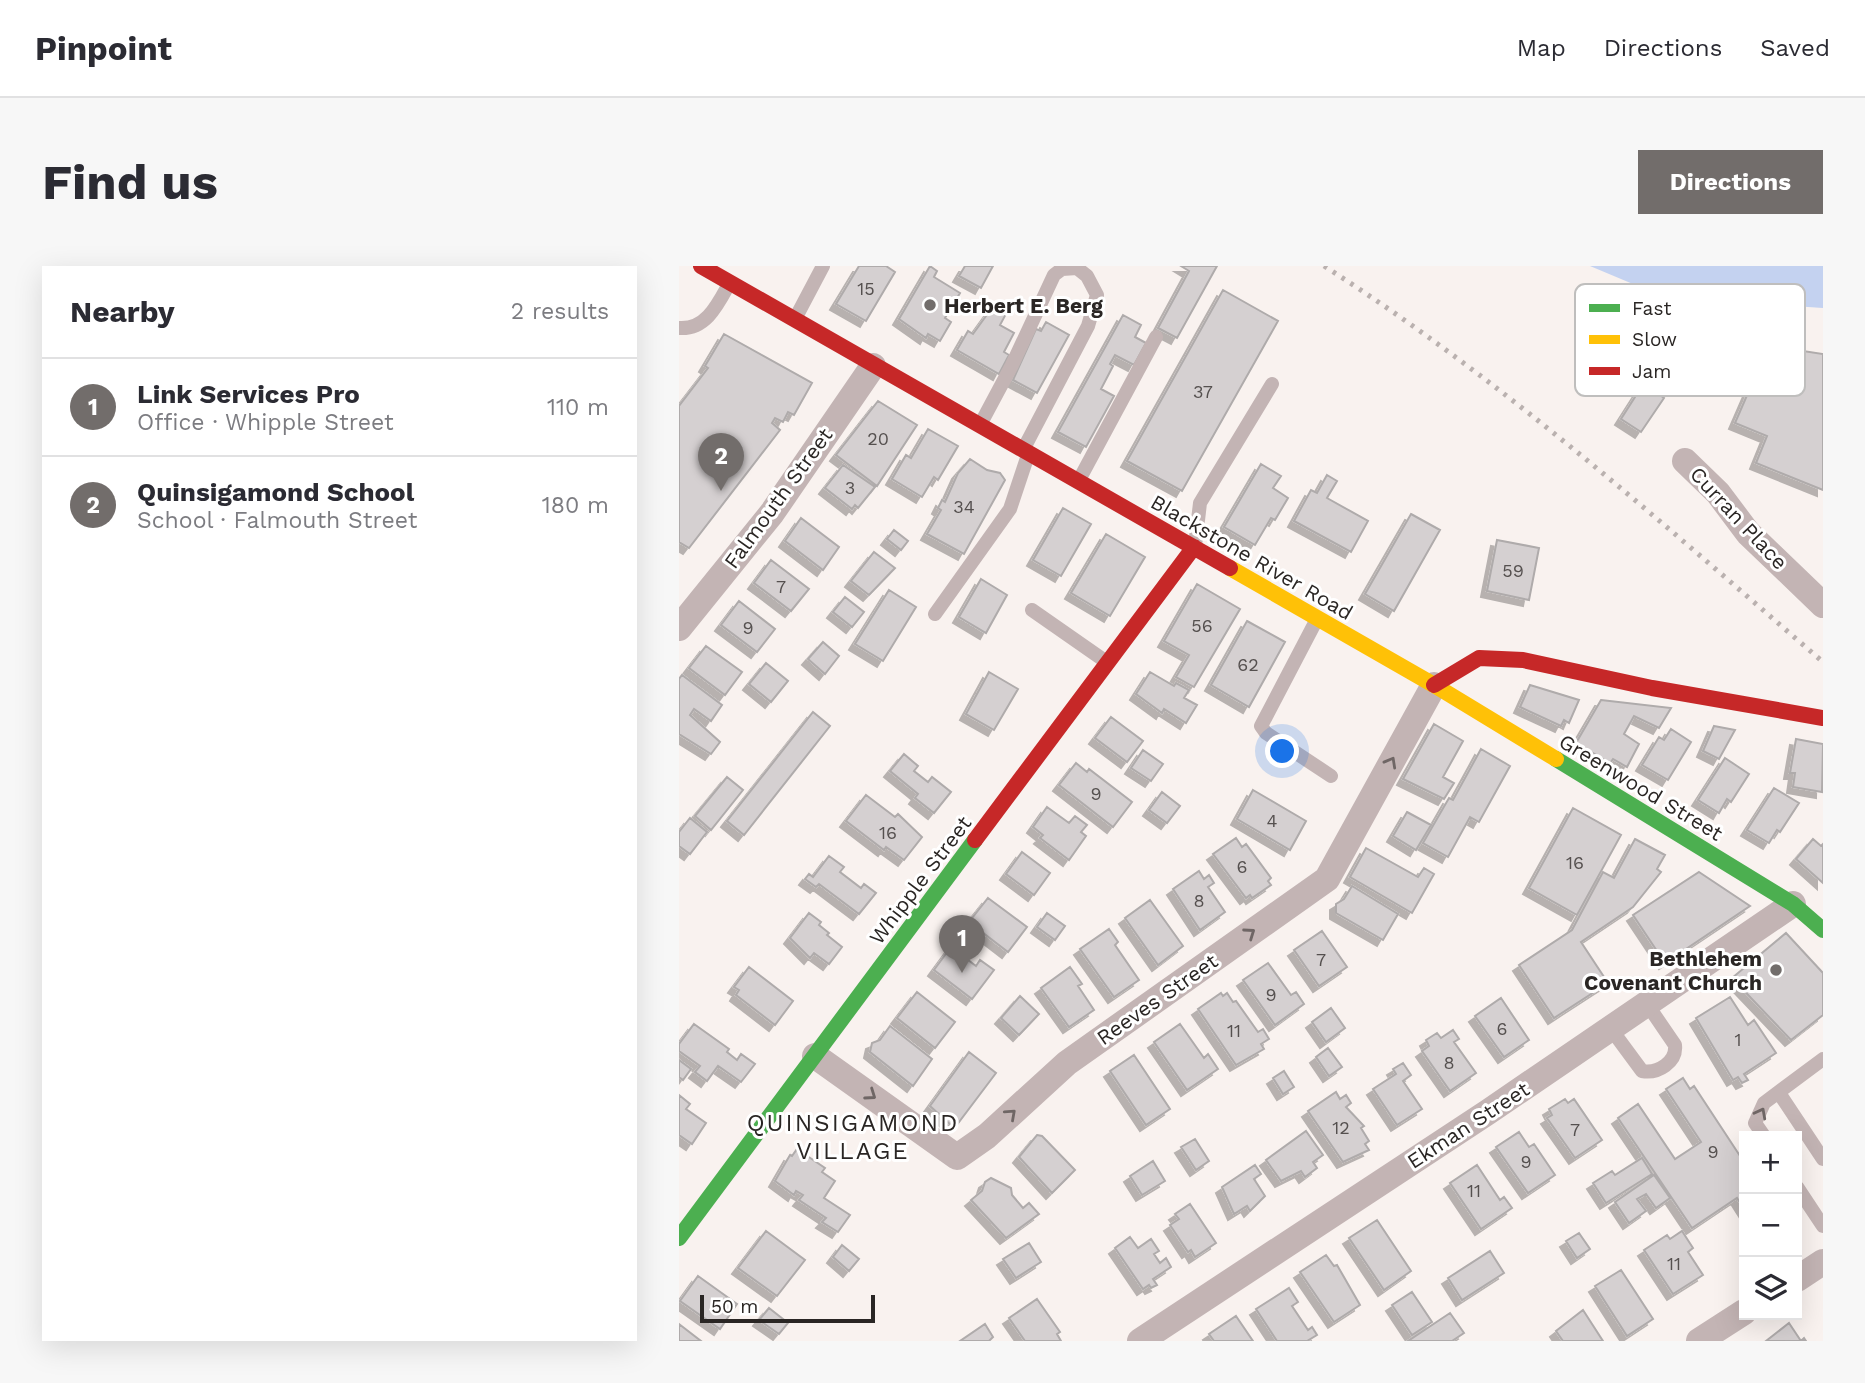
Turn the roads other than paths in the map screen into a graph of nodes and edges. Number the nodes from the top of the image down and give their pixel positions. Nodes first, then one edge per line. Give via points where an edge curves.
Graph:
1 (701, 266) edge
2 (823, 266) edge
3 (730, 283) junction
4 (794, 320) junction
5 (679, 328) edge
6 (1156, 337) dead end
7 (873, 366) junction
8 (1272, 384) dead end
9 (979, 426) junction
10 (1026, 452) junction
11 (1685, 461) dead end
12 (1078, 482) junction
13 (1194, 547) junction
14 (1823, 605) edge
15 (1033, 610) dead end
16 (935, 614) dead end
17 (1317, 618) junction
18 (679, 628) edge
19 (1108, 663) junction
20 (1434, 685) junction
21 (1823, 718) edge
22 (1331, 776) dead end
23 (1793, 904) junction
24 (1823, 930) edge
25 (1647, 1004) junction
26 (1611, 1029) junction
27 (815, 1056) junction
28 (1823, 1059) edge
29 (1779, 1093) junction
30 (1760, 1131) edge
31 (1823, 1159) edge
32 (1802, 1194) edge
33 (1823, 1226) edge
34 (679, 1238) edge
35 (1823, 1262) edge
36 (1802, 1276) edge
37 (1739, 1315) edge
38 (1140, 1341) edge
39 (1699, 1341) edge

1 - 3 main road, Blackstone River Road
2 - 4 lane
3 - 4 main road, Blackstone River Road
3 - 5 lane via 709,318
4 - 7 main road, Blackstone River Road
6 - 12 lane
7 - 9 main road, Blackstone River Road
7 - 18 street, Falmouth Street via 772,513
8 - 13 lane via 1200,503
9 - 10 main road, Blackstone River Road
9 - 10 lane via 1054,275 1077,268 1097,295 1088,326
10 - 12 main road, Blackstone River Road
10 - 16 lane via 1010,509
11 - 14 street, Curran Place via 1718,493 1748,533
12 - 13 main road, Blackstone River Road
13 - 17 main road, Blackstone River Road
13 - 19 main road, Whipple Street
15 - 19 lane
17 - 20 main road, Blackstone River Road
17 - 22 lane via 1261,726
19 - 27 main road, Whipple Street
20 - 21 main road via 1479,658 1523,660
20 - 23 main road, Greenwood Street
27 -> 20 street, Reeves Street via 957,1157 1067,1063 1327,879
23 - 24 main road, Greenwood Street
23 - 25 street, Ekman Street
25 - 26 street, Ekman Street
25 - 26 lane via 1675,1045 1672,1061 1658,1070 1642,1071
26 - 38 street, Ekman Street
27 - 34 main road, Whipple Street
28 - 29 lane
30 -> 29 lane via 1755,1124 1764,1103
29 - 31 lane
32 - 33 lane
35 - 36 street
37 - 39 street

